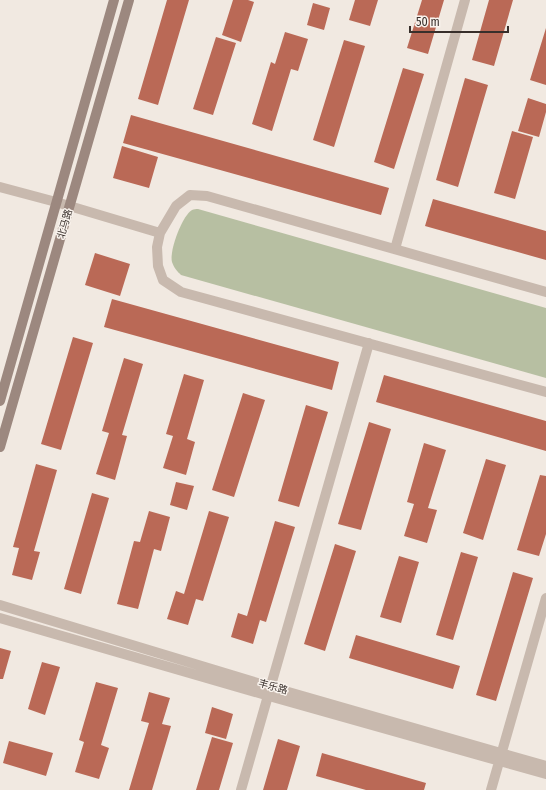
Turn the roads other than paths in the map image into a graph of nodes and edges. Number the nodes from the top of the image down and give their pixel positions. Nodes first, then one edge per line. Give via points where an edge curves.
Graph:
1 (114, 0) edge
2 (129, 0) edge
3 (465, 0) edge
4 (0, 187) edge
5 (56, 202) junction
6 (70, 206) junction
7 (160, 233) junction
8 (394, 249) junction
9 (546, 292) edge
10 (369, 344) junction
11 (546, 392) edge
12 (0, 401) edge
13 (0, 447) edge
14 (546, 598) edge
15 (0, 606) edge
16 (0, 618) edge
17 (270, 691) junction
18 (501, 757) junction
19 (546, 766) edge
20 (546, 774) edge
21 (241, 790) edge
22 (491, 790) edge

1 - 5 main road, 北马路
2 - 6 main road, 北马路
3 - 8 street
4 - 5 street
5 - 6 street
5 - 12 main road, 北马路
6 - 7 street
6 - 13 main road, 北马路
7 - 8 street via 176,206 190,195 207,196
7 - 10 street via 157,247 158,266 163,280 180,292
8 - 9 street
10 - 11 street
10 - 17 street
14 - 18 street
15 - 17 street, 丰乐路
16 - 17 street, 丰乐路
17 - 18 street, 丰乐路
17 - 21 street
18 - 19 street, 丰乐路
18 - 20 street, 丰乐路
18 - 22 street

